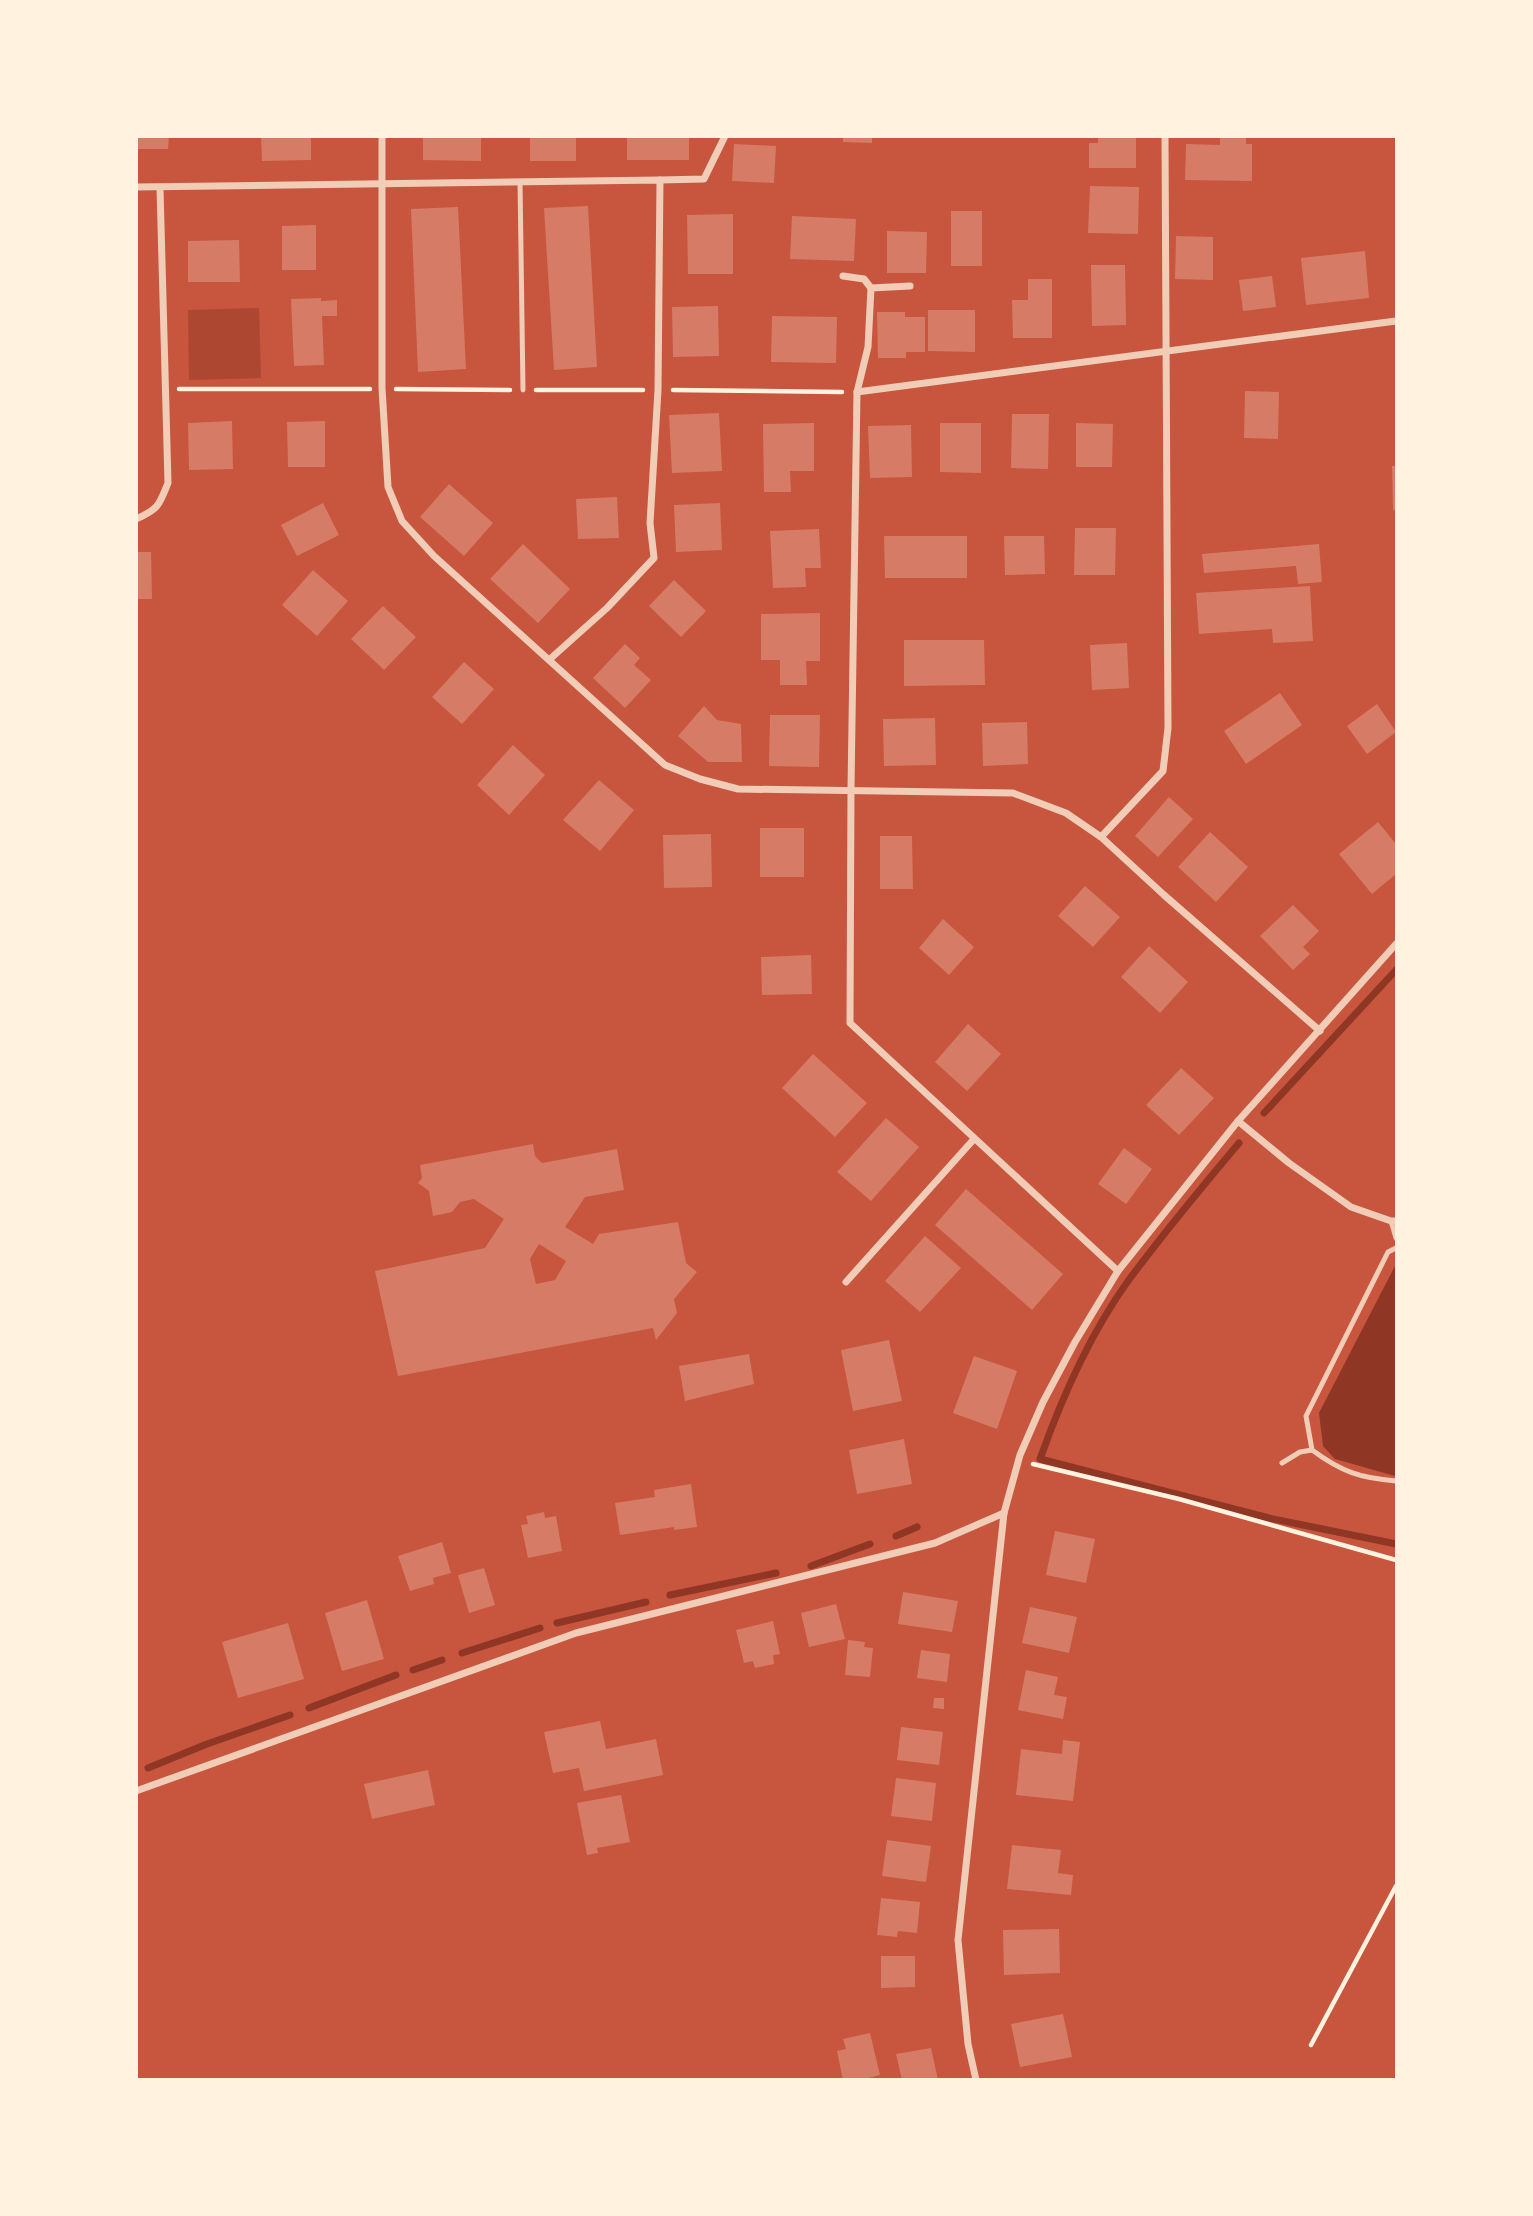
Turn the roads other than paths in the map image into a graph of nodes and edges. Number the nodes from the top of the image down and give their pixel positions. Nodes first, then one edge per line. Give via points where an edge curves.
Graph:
1 (382, 136) edge
2 (725, 136) edge
3 (1165, 136) edge
4 (660, 180) junction
5 (520, 182) junction
6 (382, 183) junction
7 (136, 187) edge
8 (160, 188) junction
9 (843, 276) dead end
10 (910, 286) dead end
11 (871, 288) junction
12 (1396, 321) edge
13 (1167, 351) junction
14 (523, 390) dead end
15 (857, 392) junction
16 (136, 519) edge
17 (550, 659) junction
18 (851, 789) junction
19 (1101, 837) junction
20 (1396, 944) edge
21 (1320, 1031) junction
22 (1238, 1121) junction
23 (974, 1139) junction
24 (1394, 1221) edge
25 (1396, 1238) edge
26 (1396, 1248) edge
27 (1118, 1271) junction
28 (846, 1282) dead end
29 (1312, 1450) junction
30 (1282, 1463) dead end
31 (1396, 1481) edge
32 (1003, 1513) junction
33 (136, 1791) edge
34 (976, 2080) edge

1 - 6 street
2 - 4 street via 704,179
3 - 13 street
4 - 5 street
4 - 17 street via 658,390 650,523 654,558
5 - 6 street
5 - 14 lane
6 - 8 street
6 - 17 street via 382,388 388,487 402,521 418,539
7 - 8 street
8 - 16 street via 168,483 153,512
9 - 11 street via 864,279
10 - 11 street
11 - 15 street via 868,347
12 - 13 street
13 - 15 street
13 - 19 street via 1168,728 1163,771
15 - 18 street
17 - 18 street via 665,765 738,789
18 - 19 street via 1013,793 1066,813
18 - 23 street via 850,1023
19 - 21 street
20 - 21 street
21 - 22 street
22 - 24 street via 1351,1207
22 - 27 street
23 - 27 street
23 - 28 street
24 - 25 lane
26 - 29 lane via 1388,1252 1306,1416
27 - 32 street via 1043,1402
29 - 30 lane
29 - 31 lane via 1364,1478
32 - 33 street via 935,1543 576,1633
32 - 34 street via 958,1940

